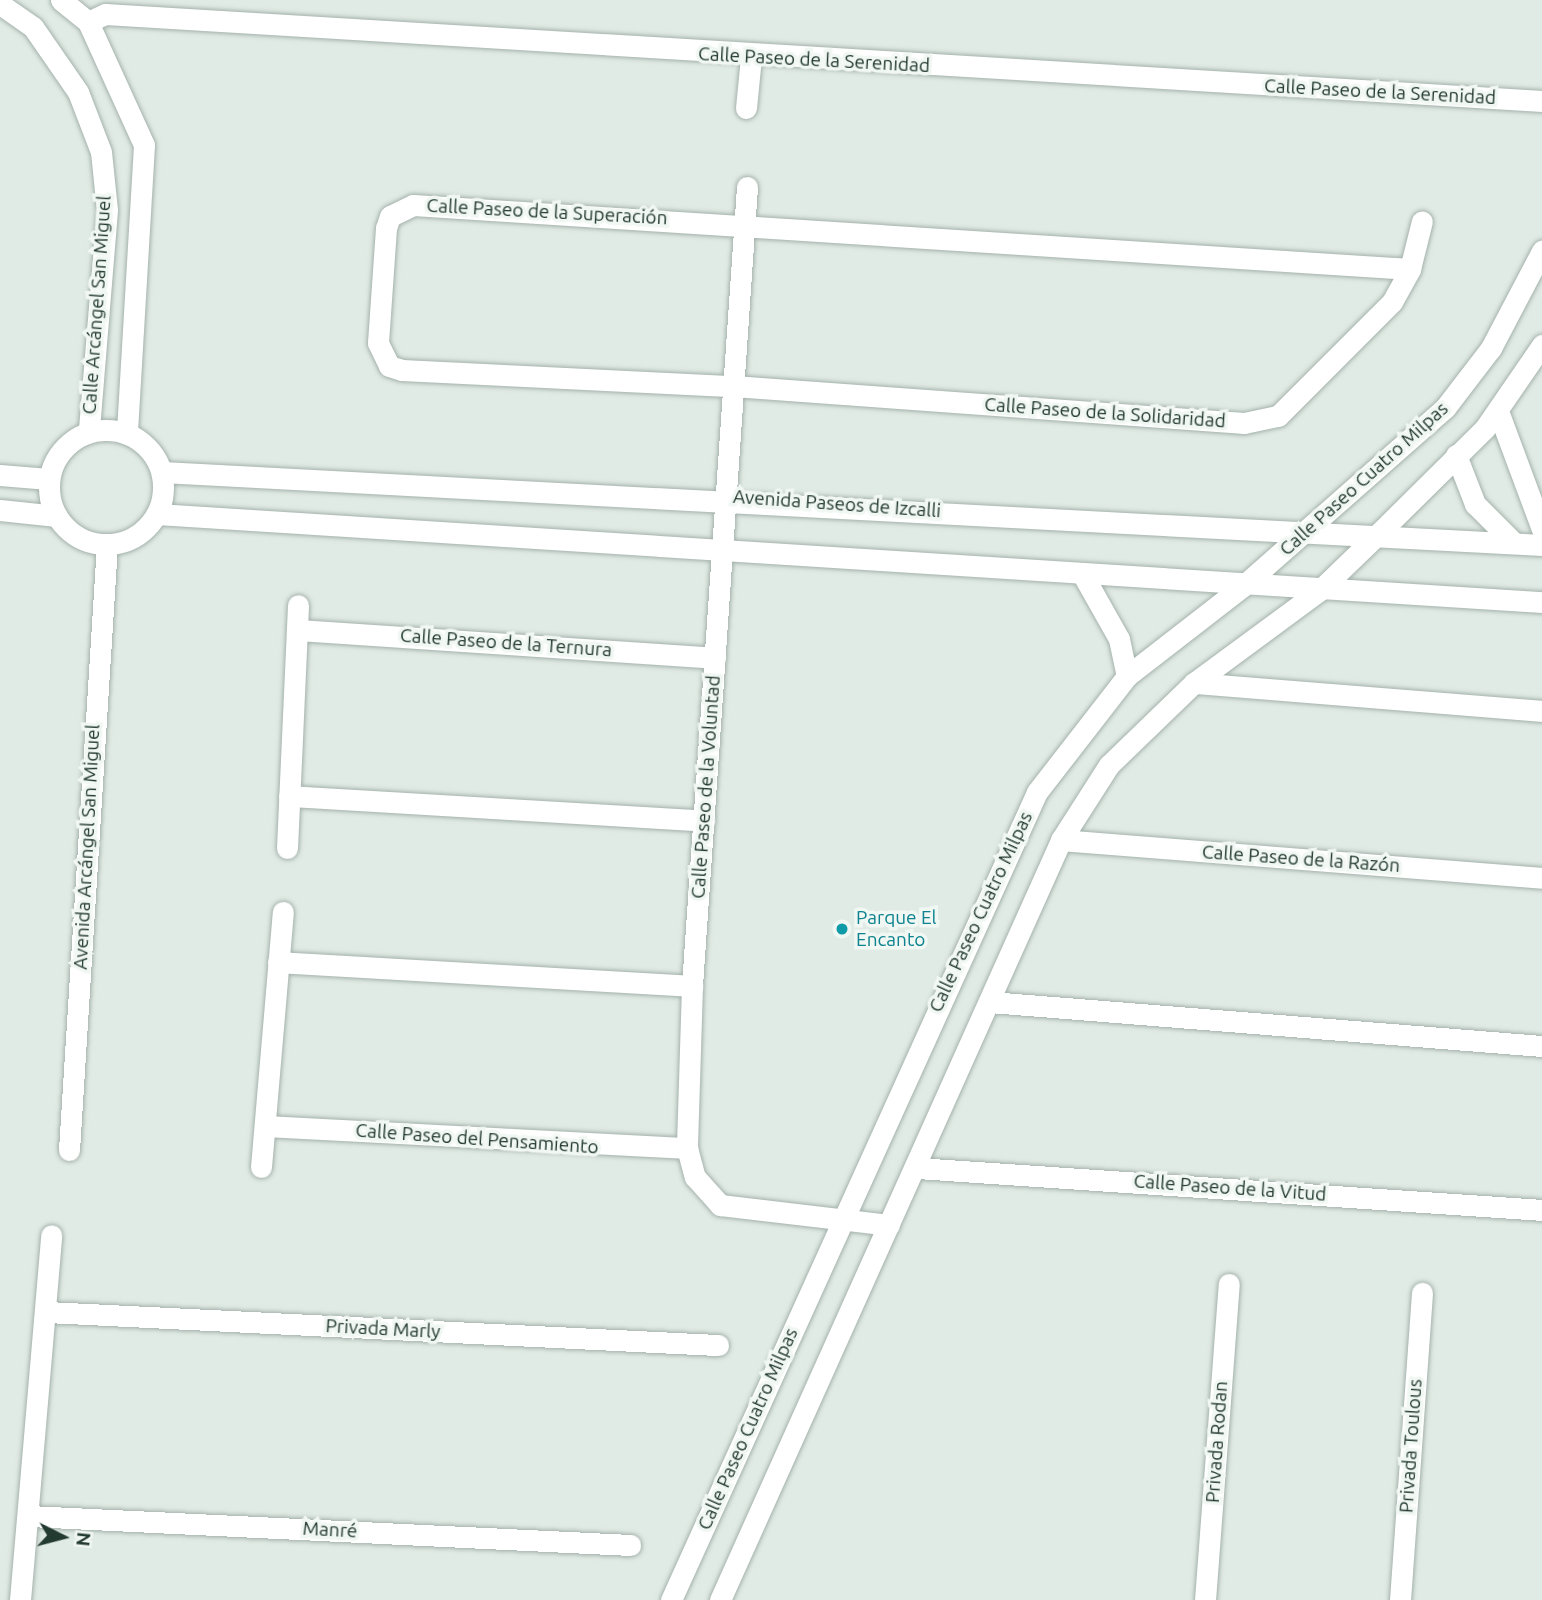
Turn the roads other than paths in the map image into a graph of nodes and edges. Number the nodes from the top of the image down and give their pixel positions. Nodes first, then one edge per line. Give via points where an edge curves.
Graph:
1 (61, 0) edge
2 (0, 4) edge
3 (88, 22) junction
4 (751, 57) junction
5 (1542, 101) edge
6 (746, 108) dead end
7 (747, 187) dead end
8 (1422, 221) dead end
9 (744, 223) junction
10 (1542, 251) edge
11 (1410, 269) junction
12 (1542, 345) edge
13 (733, 386) junction
14 (1498, 411) junction
15 (89, 432) junction
16 (127, 433) junction
17 (1456, 455) junction
18 (162, 472) junction
19 (0, 475) edge
20 (50, 479) junction
21 (724, 497) junction
22 (0, 510) edge
23 (157, 514) junction
24 (57, 516) junction
25 (1542, 529) edge
26 (1304, 535) junction
27 (1377, 535) junction
28 (1512, 541) junction
29 (107, 545) junction
30 (1542, 545) edge
31 (721, 546) junction
32 (1083, 575) junction
33 (1243, 586) junction
34 (1320, 590) junction
35 (1542, 603) edge
36 (298, 605) dead end
37 (297, 630) junction
38 (715, 657) junction
39 (1127, 676) junction
40 (1194, 683) junction
41 (1542, 711) edge
42 (289, 796) junction
43 (704, 821) junction
44 (1060, 840) junction
45 (287, 848) dead end
46 (1542, 878) edge
47 (283, 912) dead end
48 (278, 962) junction
49 (692, 986) junction
50 (990, 1002) junction
51 (1542, 1046) edge
52 (266, 1126) junction
53 (687, 1148) junction
54 (69, 1150) dead end
55 (261, 1167) dead end
56 (917, 1168) junction
57 (1542, 1210) edge
58 (841, 1222) junction
59 (889, 1225) junction
60 (51, 1235) dead end
61 (1229, 1284) dead end
62 (1422, 1293) dead end
63 (47, 1312) junction
64 (718, 1345) dead end
65 (29, 1516) junction
66 (631, 1545) dead end
67 (20, 1600) edge
68 (671, 1600) edge
69 (720, 1600) edge
70 (1205, 1600) edge
71 (1400, 1600) edge

1 - 3 street, Calle Arcángel San Miguel
2 - 15 street, Calle Arcángel San Miguel via 33,27 78,92 101,152 107,211
3 - 4 street, Calle Paseo de la Serenidad via 105,14
3 - 16 street, Calle Arcángel San Miguel via 144,145
4 - 5 street, Calle Paseo de la Serenidad
4 - 6 street
7 - 9 street, Calle Paseo de la Voluntad
8 - 11 street, Calle Paseo de la Solidaridad
9 - 11 street
9 - 13 street, Calle Paseo de la Voluntad
9 - 13 street, Calle Paseo de la Superación via 413,205 390,216 386,229 378,344 390,366
10 - 26 street, Calle Paseo Cuatro Milpas via 1491,348 1445,408
11 - 13 street, Calle Paseo de la Solidaridad via 1391,302 1278,416 1244,423
12 - 14 street
13 - 21 street, Calle Paseo de la Voluntad
14 - 17 street
14 - 25 street
15 - 16 street
15 - 20 street via 62,450
16 - 18 street via 149,448
17 - 27 street
17 - 28 street via 1475,504
18 - 21 street, Avenida Paseos de Izcalli
18 - 23 street
19 - 20 street
20 - 24 street
21 - 26 street, Avenida Paseos de Izcalli
21 - 31 street, Calle Paseo de la Voluntad
22 - 24 street
23 - 29 street via 145,530
23 - 31 street
24 - 29 street via 80,539
26 - 27 street, Avenida Paseos de Izcalli
26 - 33 street, Calle Paseo Cuatro Milpas
27 - 28 street, Avenida Paseos de Izcalli
27 - 34 street
28 - 30 street, Avenida Paseos de Izcalli
29 - 54 street, Avenida Arcángel San Miguel
31 - 32 street
31 - 38 street, Calle Paseo de la Voluntad
32 - 33 street
32 - 39 street via 1110,617
33 - 34 street
33 - 39 street, Calle Paseo Cuatro Milpas
34 - 35 street
34 - 40 street
36 - 37 street
37 - 38 street, Calle Paseo de la Ternura
37 - 42 street
38 - 43 street, Calle Paseo de la Voluntad
39 - 58 street, Calle Paseo Cuatro Milpas via 1037,792 1010,843
40 - 41 street
40 - 44 street via 1109,765
42 - 43 street
42 - 45 street
43 - 49 street, Calle Paseo de la Voluntad
44 - 46 street, Calle Paseo de la Razón
44 - 50 street
47 - 48 street
48 - 49 street
48 - 52 street
49 - 53 street, Calle Paseo de la Voluntad
50 - 51 street
50 - 56 street
52 - 53 street, Calle Paseo del Pensamiento
52 - 55 street
53 - 58 street, Calle Paseo de la Voluntad via 695,1177 720,1205
56 - 57 street, Calle Paseo de la Vitud
56 - 59 street
58 - 59 street, Calle Paseo de la Voluntad
58 - 68 street, Calle Paseo Cuatro Milpas
59 - 69 street
60 - 63 street
61 - 70 street, Privada Rodan
62 - 71 street, Privada Toulous
63 - 64 street, Privada Marly
63 - 65 street
65 - 66 street, Manré
65 - 67 street

